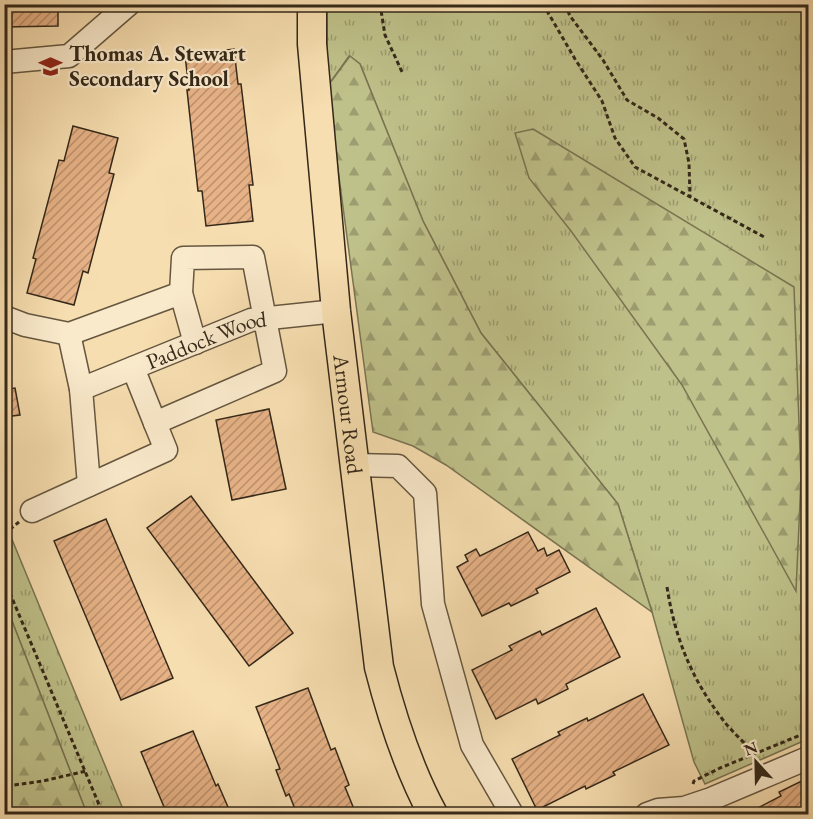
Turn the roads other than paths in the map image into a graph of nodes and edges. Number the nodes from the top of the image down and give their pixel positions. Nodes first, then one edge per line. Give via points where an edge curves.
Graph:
1 (98, 4) edge
2 (129, 4) edge
3 (312, 4) edge
4 (100, 29) junction
5 (4, 62) edge
6 (181, 293) junction
7 (336, 311) junction
8 (4, 317) edge
9 (266, 318) junction
10 (69, 334) junction
11 (195, 343) junction
12 (133, 368) junction
13 (81, 389) junction
14 (155, 423) junction
15 (355, 465) junction
16 (89, 485) junction
17 (32, 511) dead end
18 (808, 758) edge
19 (688, 811) edge
20 (433, 814) edge
21 (512, 814) edge
22 (647, 814) edge

1 - 4 street
2 - 4 street
3 - 7 main road, Armour Road via 312,44
4 - 5 street via 69,56
6 - 9 street via 183,258 253,256
6 - 10 street
6 - 11 street
7 - 9 street, Paddock Wood
7 - 15 main road, Armour Road
8 - 10 street
9 - 11 street, Paddock Wood via 251,320
9 - 14 street via 275,371
10 - 13 street
11 - 12 street, Paddock Wood
12 - 13 street, Paddock Wood
12 - 14 street
13 - 16 street
14 - 16 street via 166,450
15 - 20 main road, Armour Road via 379,667 392,719
15 - 21 street via 398,466 425,493 433,604 472,745
16 - 17 street
18 - 19 street
19 - 22 street via 658,810

